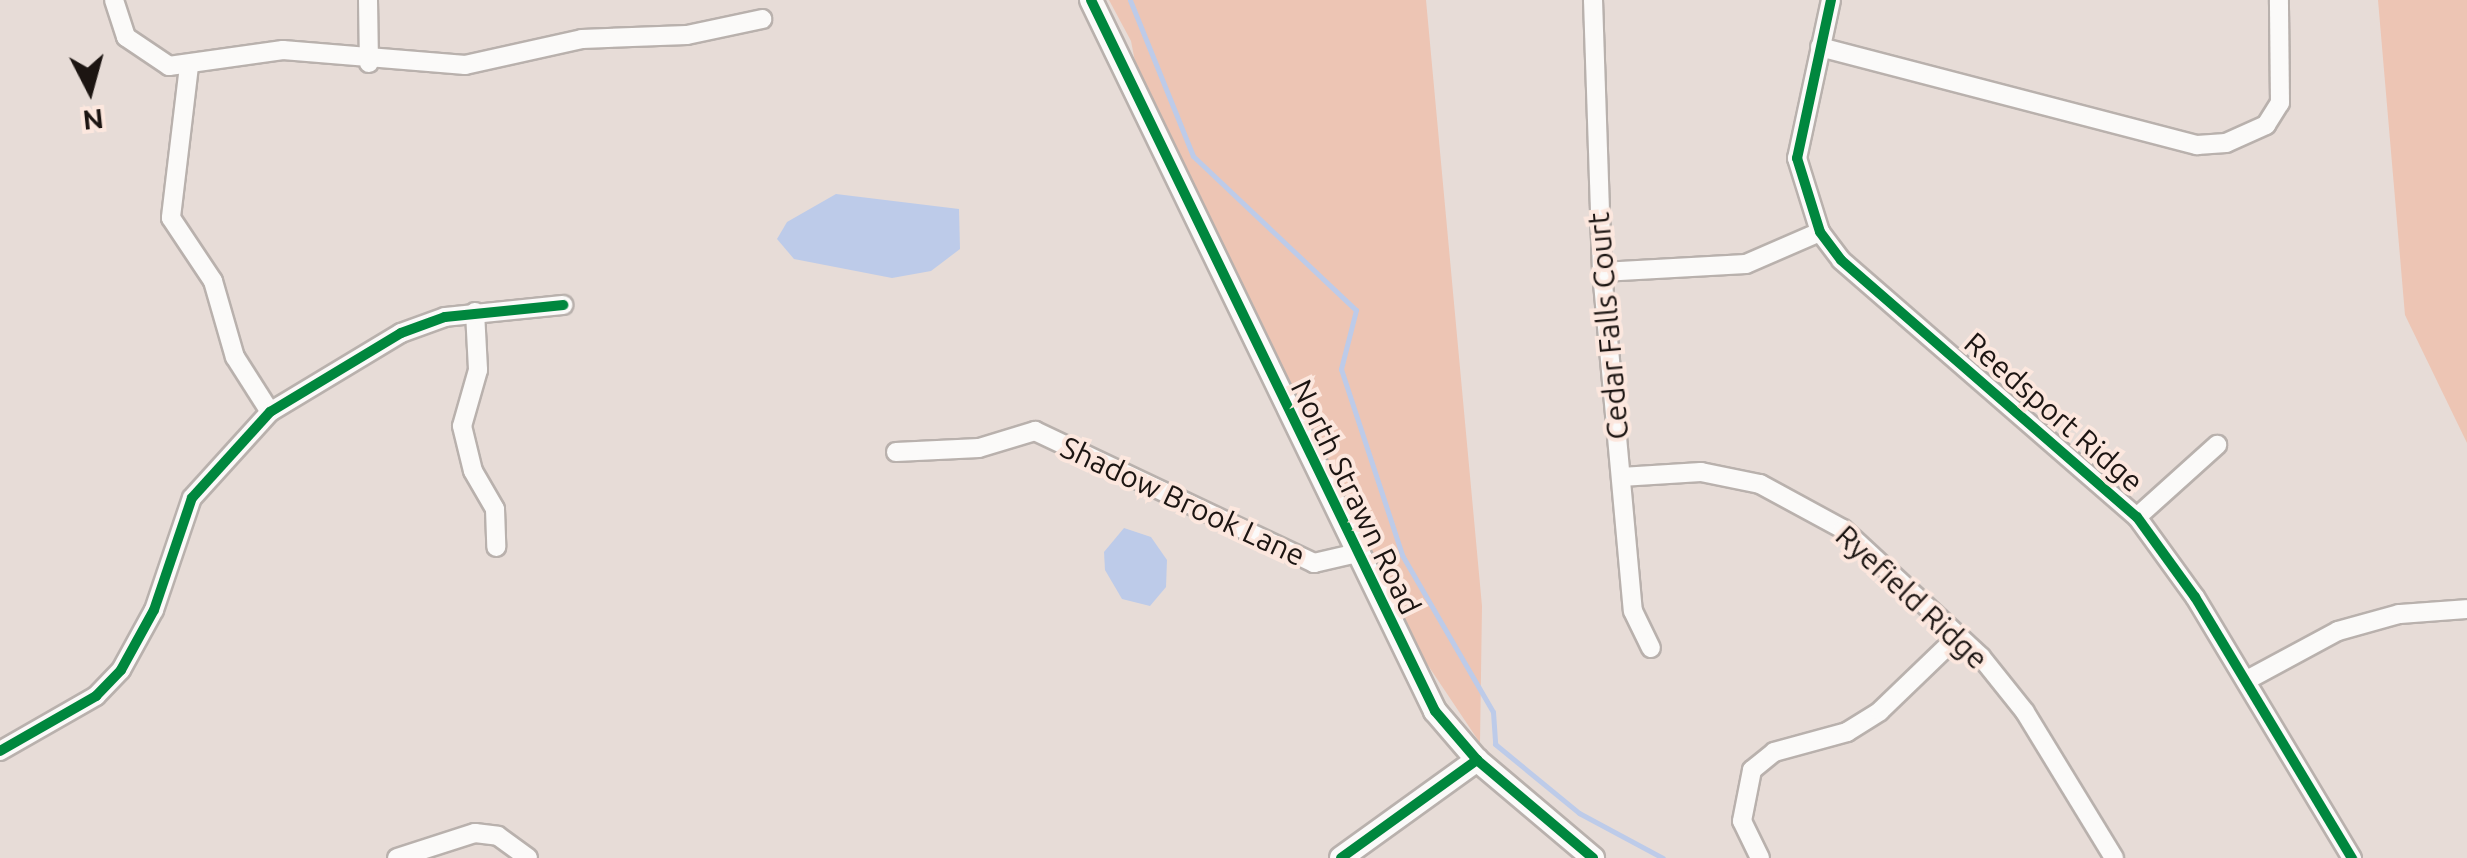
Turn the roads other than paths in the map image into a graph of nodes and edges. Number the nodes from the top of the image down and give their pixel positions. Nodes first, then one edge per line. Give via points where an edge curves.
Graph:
1 (114, 0) edge
2 (368, 0) edge
3 (1090, 0) edge
4 (1593, 0) edge
5 (1831, 0) edge
6 (2279, 0) edge
7 (762, 19) dead end
8 (1820, 48) junction
9 (369, 63) junction
10 (188, 66) junction
11 (1820, 232) junction
12 (1602, 272) junction
13 (563, 305) dead end
14 (475, 312) junction
15 (270, 412) junction
16 (2218, 445) dead end
17 (896, 452) dead end
18 (1621, 477) junction
19 (2136, 517) junction
20 (496, 547) dead end
21 (1353, 554) junction
22 (2467, 609) edge
23 (1958, 636) junction
24 (1651, 648) dead end
25 (2247, 680) junction
26 (0, 751) edge
27 (1477, 760) junction
28 (2111, 857) edge
29 (398, 858) edge
30 (528, 858) edge
31 (1340, 858) edge
32 (1593, 858) edge
33 (1760, 858) edge
34 (2352, 858) edge

1 - 10 street via 134,46 169,66
2 - 9 street
3 - 21 street, North Strawn Road
4 - 12 street, Cedar Falls Court
5 - 8 street, Reedsport Ridge
6 - 8 street via 2280,103 2266,125 2226,143 2197,145
7 - 9 street via 687,35 582,39 506,62
8 - 11 street, Reedsport Ridge via 1797,158
9 - 10 street via 283,50
10 - 15 street via 172,218 213,281 234,357
11 - 12 street via 1746,264
11 - 19 street, Reedsport Ridge via 1853,271
12 - 18 street, Cedar Falls Court
13 - 14 street
14 - 15 street via 401,333
14 - 20 street via 478,370 462,426 472,471 496,509
15 - 26 street via 192,498 154,610 121,670 96,696
16 - 19 street
17 - 21 street, Shadow Brook Lane via 978,448 1035,431 1314,563
18 - 23 street, Ryefield Ridge via 1701,472 1795,498 1843,529
18 - 24 street, Cedar Falls Court via 1633,610
19 - 25 street, Reedsport Ridge
21 - 27 street, North Strawn Road via 1435,712
22 - 25 street via 2366,622 2314,640
23 - 28 street, Ryefield Ridge via 2025,712
23 - 33 street via 1880,711 1846,732 1774,752 1752,770 1742,821
25 - 34 street, Reedsport Ridge
27 - 31 street
27 - 32 street, North Strawn Road
29 - 30 street via 475,833 498,836

